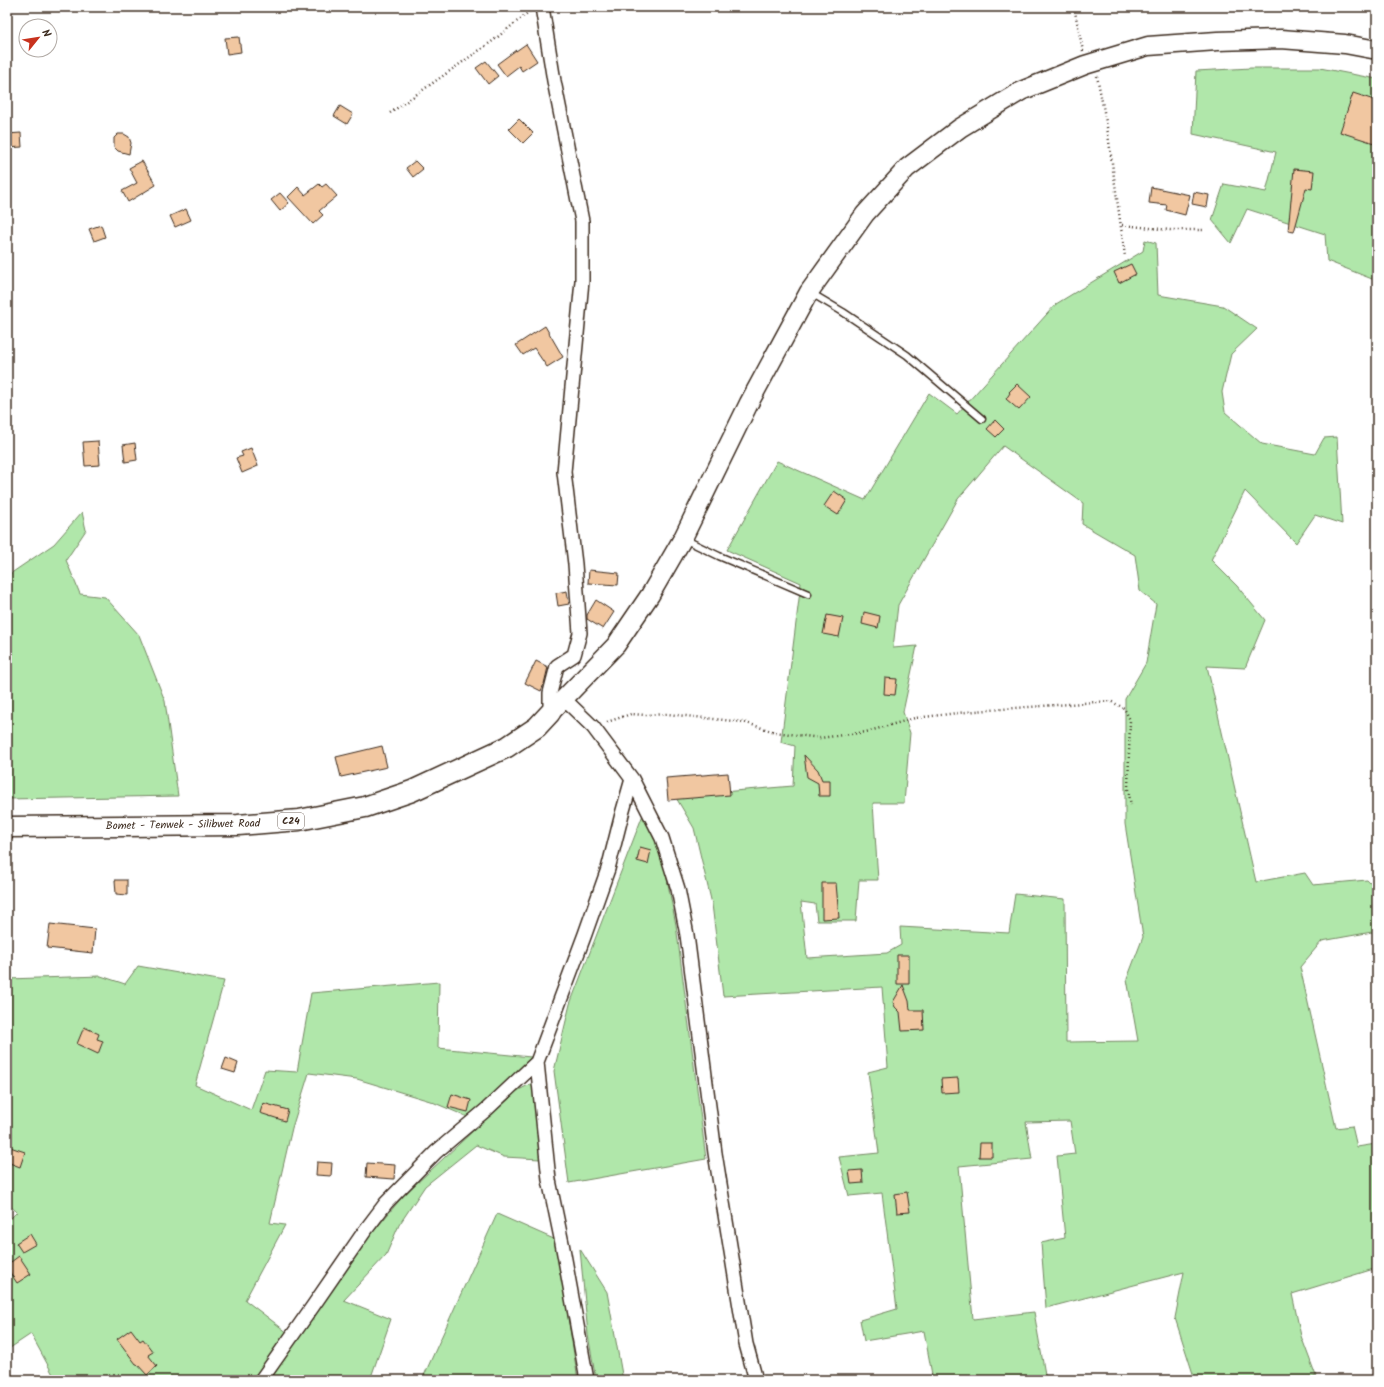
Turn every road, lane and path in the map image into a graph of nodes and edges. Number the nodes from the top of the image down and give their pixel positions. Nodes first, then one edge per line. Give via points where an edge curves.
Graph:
1 (535, 7) edge
2 (542, 7) edge
3 (1074, 7) edge
4 (1377, 50) edge
5 (1090, 63) junction
6 (390, 113) dead end
7 (1122, 224) junction
8 (1202, 230) dead end
9 (1125, 256) dead end
10 (809, 292) junction
11 (982, 419) dead end
12 (682, 538) junction
13 (808, 594) dead end
14 (564, 699) junction
15 (550, 713) junction
16 (593, 727) junction
17 (632, 779) junction
18 (1131, 806) dead end
19 (7, 827) edge
20 (537, 1062) junction
21 (261, 1380) edge
22 (587, 1380) edge
23 (756, 1380) edge

1 - 6 path via 494,40
2 - 15 street via 582,221 582,280 564,472 580,633 574,655 557,666 550,693
3 - 5 path
4 - 5 main road, C24 via 1345,44 1281,39 1217,41 1148,46
5 - 7 path via 1107,127
5 - 10 main road, C24 via 1021,91 960,128 907,168 865,214
7 - 8 path via 1170,230
7 - 9 path
10 - 11 lane via 907,355
10 - 12 main road, C24 via 749,403
12 - 13 lane
12 - 14 main road, C24 via 650,595 616,645
14 - 15 main road, C24
14 - 16 street
15 - 19 main road, Bomet - Tenwek - Silibwet Road / C24 via 537,726 507,747 412,791 364,807 299,820 238,825
16 - 17 street
16 - 18 path via 631,714 667,714 742,722 775,732 820,738 866,732 922,718 975,711 1110,701 1124,708 1130,720 1128,789
17 - 20 street via 608,869
17 - 23 street via 662,838 680,896 715,1153 746,1344
20 - 21 street via 436,1152 386,1203
20 - 22 street via 549,1180

